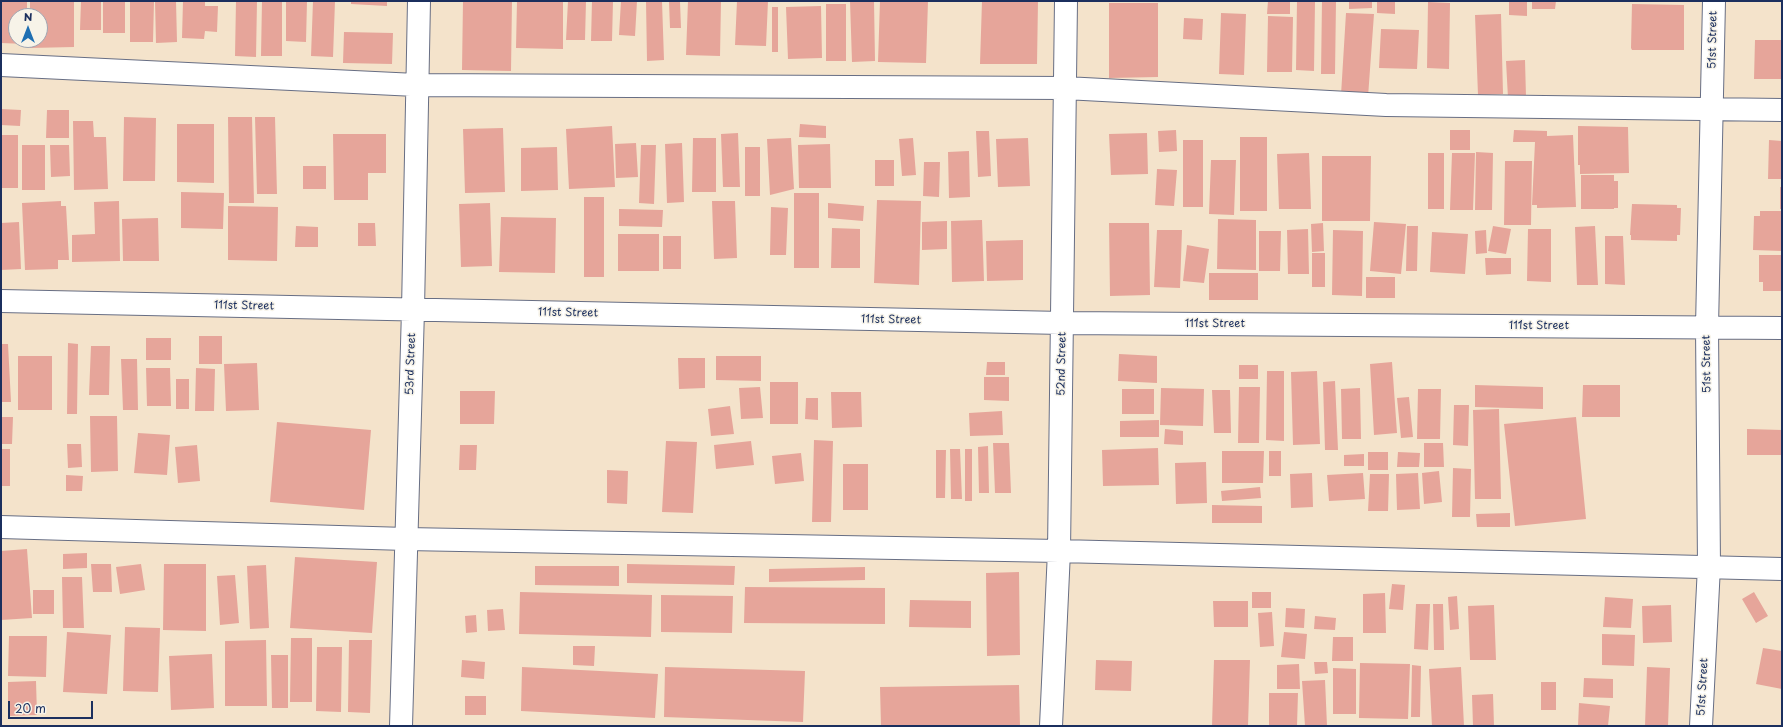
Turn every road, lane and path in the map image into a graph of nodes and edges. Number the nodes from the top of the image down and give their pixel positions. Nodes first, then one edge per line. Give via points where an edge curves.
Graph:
1 (419, 1) edge
2 (1066, 1) edge
3 (1714, 1) edge
4 (1, 65) edge
5 (416, 85) junction
6 (1065, 88) junction
7 (1712, 108) junction
8 (1782, 110) edge
9 (1, 301) edge
10 (413, 310) junction
11 (1063, 323) junction
12 (1707, 327) junction
13 (1782, 328) edge
14 (1, 527) edge
15 (406, 539) junction
16 (1059, 551) junction
17 (1709, 566) junction
18 (1782, 569) edge
19 (401, 726) edge
20 (1051, 726) edge
21 (1701, 726) edge

1 - 5 street, 53rd Street
2 - 6 street, 52nd Street
3 - 7 street, 51st Street
4 - 5 street
5 - 6 street
5 - 10 street, 53rd Street
6 - 7 street via 1386,104
6 - 11 street, 52nd Street
7 - 8 street
7 - 12 street, 51st Street
9 - 10 street, 111st Street
10 - 11 street, 111st Street
10 - 15 street, 53rd Street
11 - 12 street, 111st Street
11 - 16 street, 52nd Street
12 - 13 street, 111st Street
12 - 17 street, 51st Street
14 - 15 street
15 - 16 street
15 - 19 street, 53rd Street
16 - 17 street
16 - 20 street, 52nd Street
17 - 18 street
17 - 21 street, 51st Street

